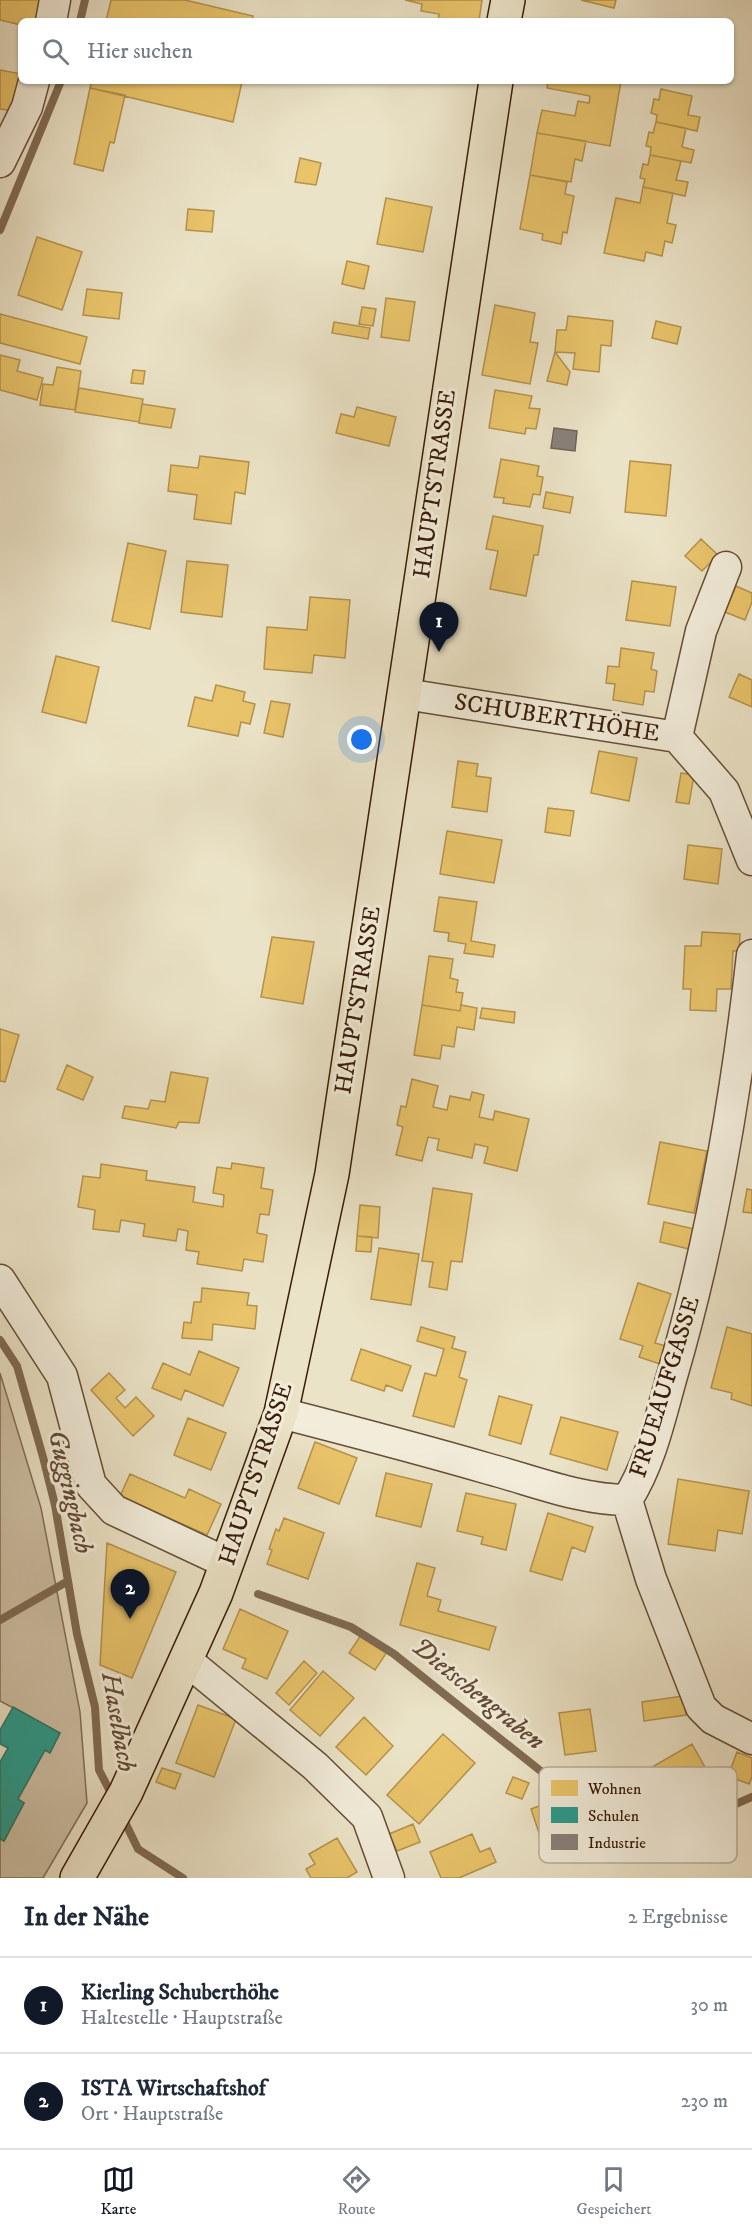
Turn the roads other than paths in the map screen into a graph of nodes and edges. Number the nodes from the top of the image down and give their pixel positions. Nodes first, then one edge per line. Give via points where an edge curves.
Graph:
1 (56, 0) edge
2 (508, 0) edge
3 (52, 18) edge
4 (505, 18) edge
5 (33, 84) edge
6 (496, 84) edge
7 (0, 162) edge
8 (726, 567) dead end
9 (405, 694) junction
10 (677, 737) junction
11 (752, 860) edge
12 (752, 955) edge
13 (0, 1280) edge
14 (281, 1413) junction
15 (627, 1500) junction
16 (227, 1563) junction
17 (186, 1660) junction
18 (752, 1739) edge
19 (77, 1878) edge
20 (389, 1878) edge

1 - 3 street
2 - 4 main road
5 - 7 street via 27,107
6 - 9 main road, HAUPTSTRASSE
8 - 10 street, SCHUBERTHÖHE via 701,631
9 - 10 street, SCHUBERTHÖHE
9 - 14 main road, HAUPTSTRASSE via 329,1191
10 - 11 street via 724,791
12 - 15 street, FRUEAUFGASSE via 740,1063 712,1213 682,1343 652,1446
13 - 16 street via 62,1376 91,1485 114,1510
14 - 15 street, FRUEAUFGASSE via 576,1493
14 - 16 main road, HAUPTSTRASSE
15 - 18 street via 651,1579 701,1707 713,1719
16 - 17 main road, HAUPTSTRASSE
17 - 19 main road, HAUPTSTRASSE via 126,1792
17 - 20 street via 315,1766 367,1817

